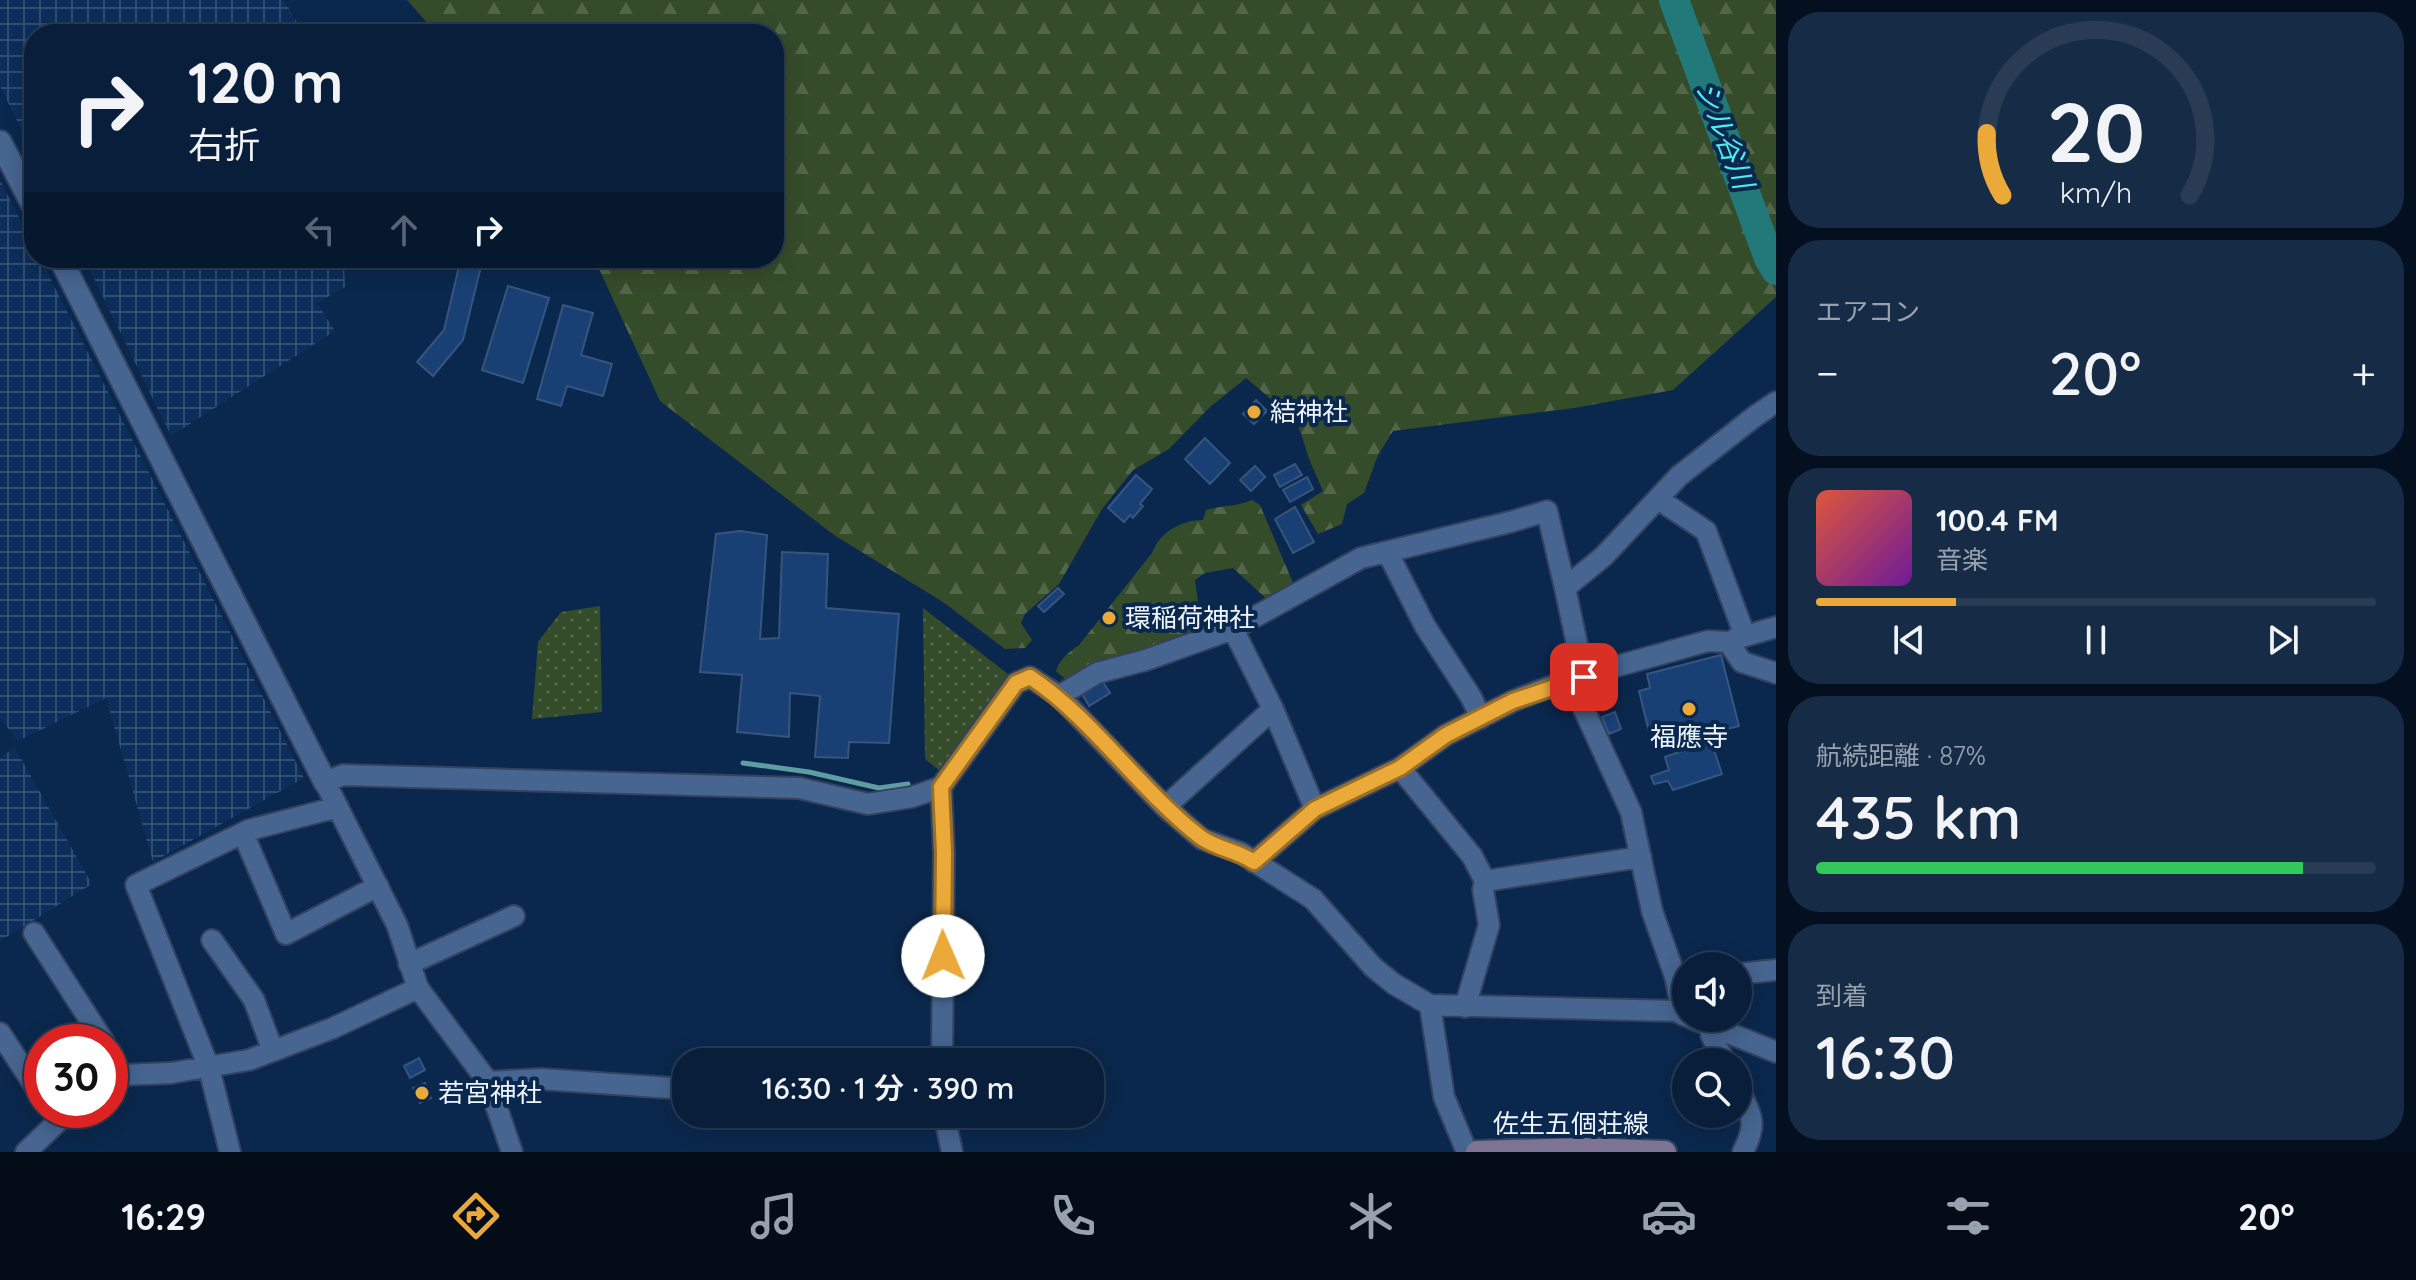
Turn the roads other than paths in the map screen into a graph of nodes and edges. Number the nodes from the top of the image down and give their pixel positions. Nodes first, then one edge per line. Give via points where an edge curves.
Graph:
1 (0, 142) edge
2 (24, 188) edge
3 (65, 268) edge
4 (1776, 402) edge
5 (1658, 499) junction
6 (1388, 553) junction
7 (1565, 588) junction
8 (1776, 627) edge
9 (1233, 629) junction
10 (1737, 639) junction
11 (1776, 673) edge
12 (1577, 678) junction
13 (1059, 696) junction
14 (1273, 709) junction
15 (1481, 718) junction
16 (1400, 768) junction
17 (325, 782) junction
18 (941, 787) junction
19 (338, 807) junction
20 (1165, 807) junction
21 (1315, 809) junction
22 (243, 833) junction
23 (1641, 857) junction
24 (1254, 862) junction
25 (1485, 881) junction
26 (378, 886) junction
27 (514, 916) dead end
28 (34, 933) dead end
29 (212, 940) dead end
30 (1672, 956) edge
31 (409, 964) junction
32 (1776, 970) edge
33 (1752, 973) edge
34 (418, 988) junction
35 (1430, 1005) junction
36 (1465, 1007) junction
37 (1672, 1011) edge
38 (92, 1024) edge
39 (1727, 1032) edge
40 (0, 1033) edge
41 (942, 1048) edge
42 (273, 1051) junction
43 (1776, 1052) edge
44 (209, 1068) junction
45 (24, 1070) edge
46 (128, 1077) edge
47 (488, 1082) junction
48 (672, 1088) edge
49 (1752, 1121) edge
50 (46, 1128) edge
51 (945, 1128) edge
52 (26, 1152) edge
53 (230, 1152) edge
54 (512, 1152) edge
55 (952, 1152) edge
56 (1467, 1152) edge
57 (1477, 1152) edge
58 (1665, 1152) edge
59 (1743, 1152) edge

1 - 2 street
3 - 17 street
4 - 5 street via 1679,476
5 - 7 street
5 - 10 street via 1706,531
6 - 7 street via 1547,511
6 - 9 street via 1361,558
6 - 15 street
7 - 12 street
8 - 10 street
9 - 13 street via 1097,673
9 - 14 street
10 - 11 street via 1742,662
10 - 12 street via 1708,641
12 - 15 street
12 - 23 street via 1631,812
13 - 18 street via 1030,677 1016,683
13 - 20 street
14 - 20 street
14 - 21 street
15 - 16 street
16 - 21 street
16 - 25 street via 1472,856
17 - 18 street via 343,775 799,788 868,804
17 - 19 street
18 - 41 street
19 - 22 street
19 - 26 street
20 - 24 street via 1202,839
21 - 24 street
22 - 26 street via 286,934
22 - 44 street via 136,885
23 - 25 street
23 - 30 street via 1652,911
24 - 35 street via 1313,899 1373,967
25 - 36 street via 1489,925
26 - 31 street
27 - 31 street
28 - 38 street
29 - 42 street via 254,1000
31 - 34 street
32 - 33 street
34 - 42 street
34 - 47 street
35 - 36 street
35 - 56 street via 1444,1097
36 - 37 street
39 - 43 street
40 - 45 street
42 - 44 street
44 - 46 street
44 - 53 street
47 - 48 street via 541,1079
47 - 54 street
49 - 59 street via 1753,1133
50 - 52 street
51 - 55 street
57 - 58 main road, 佐生五個荘線

